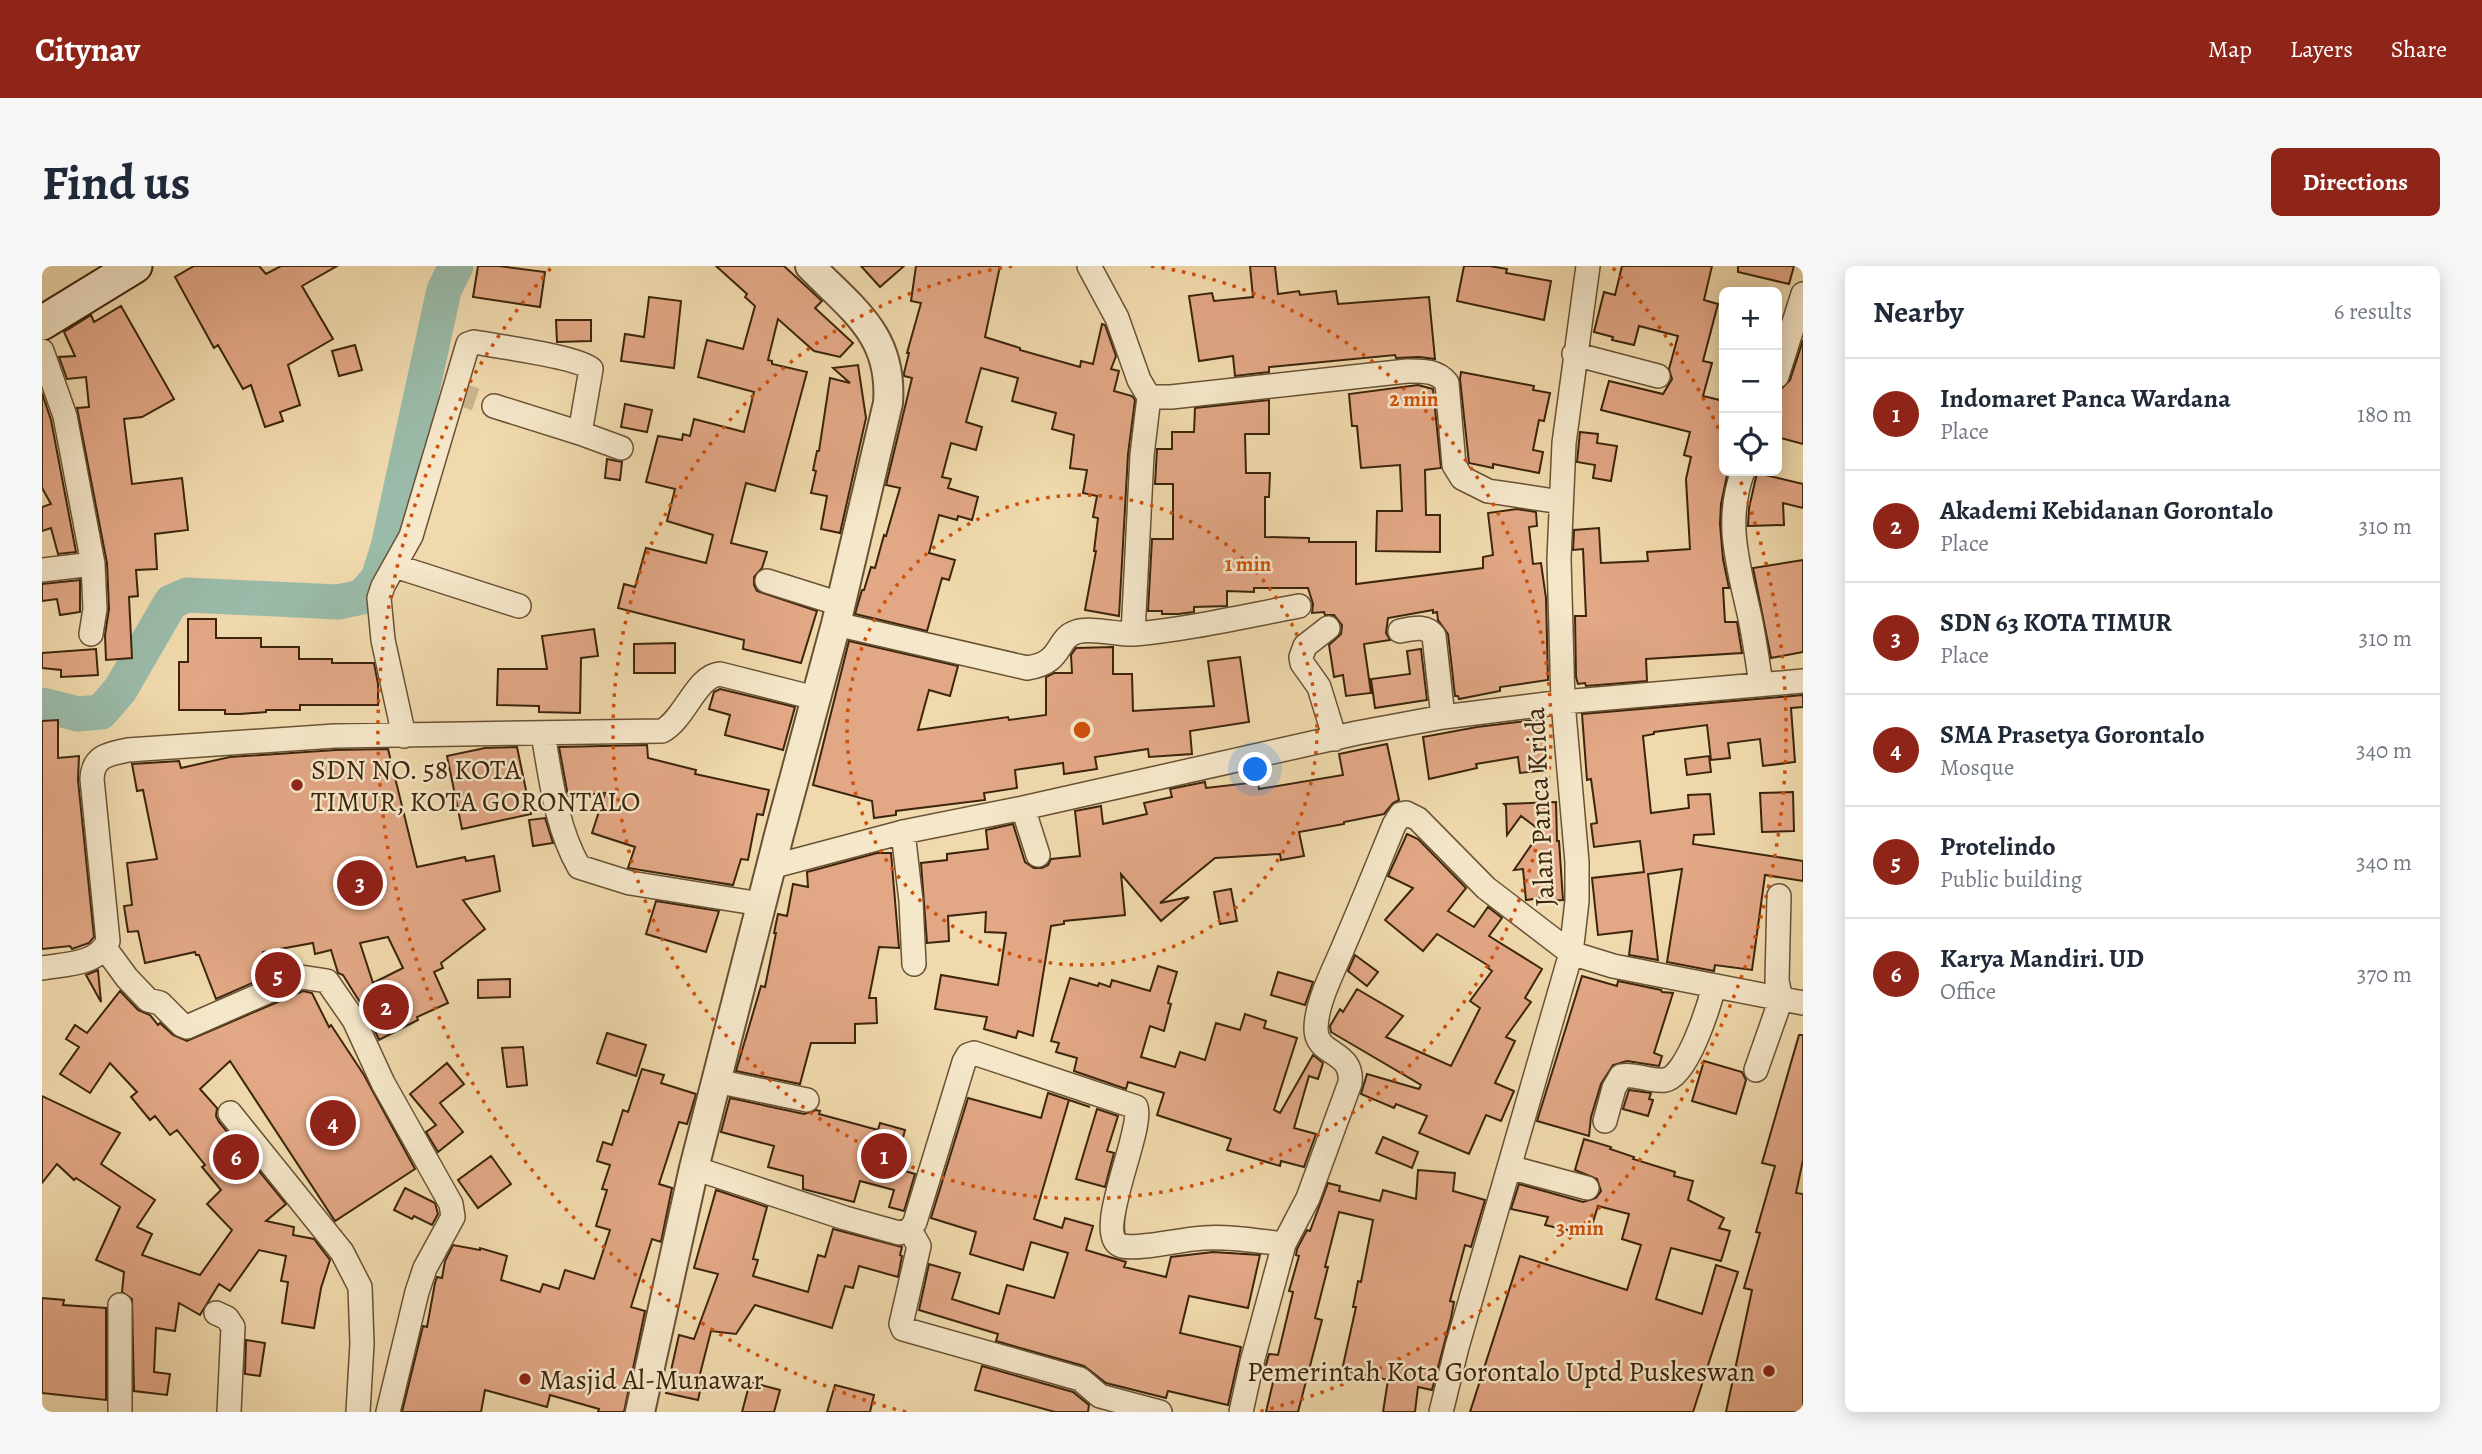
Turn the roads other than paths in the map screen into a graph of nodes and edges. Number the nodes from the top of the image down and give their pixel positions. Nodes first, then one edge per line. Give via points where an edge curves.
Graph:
1 (810, 266) edge
2 (1089, 266) edge
3 (1588, 266) edge
4 (122, 270) edge
5 (1803, 294) edge
6 (42, 323) edge
7 (42, 351) edge
8 (1574, 354) junction
9 (1782, 360) edge
10 (1658, 376) dead end
11 (1149, 397) junction
12 (494, 406) tunnel mouth
13 (580, 433) junction
14 (621, 448) dead end
15 (1741, 476) edge
16 (1561, 502) junction
17 (93, 564) junction
18 (396, 566) junction
19 (42, 570) edge
20 (767, 582) dead end
21 (519, 606) dead end
22 (1299, 606) dead end
23 (838, 614) junction
24 (1328, 628) dead end
25 (1400, 631) dead end
26 (91, 634) dead end
27 (1133, 634) junction
28 (1803, 681) edge
29 (1761, 684) junction
30 (815, 698) junction
31 (1563, 702) junction
32 (1443, 718) junction
33 (543, 734) junction
34 (404, 736) junction
35 (1335, 739) junction
36 (1023, 808) junction
37 (902, 832) junction
38 (1038, 855) dead end
39 (771, 867) junction
40 (1779, 896) dead end
41 (761, 904) junction
42 (105, 948) junction
43 (1571, 953) junction
44 (914, 964) dead end
45 (42, 968) edge
46 (1714, 986) junction
47 (1780, 999) junction
48 (1803, 1003) edge
49 (1756, 1070) dead end
50 (716, 1081) junction
51 (807, 1100) dead end
52 (229, 1113) dead end
53 (1605, 1121) dead end
54 (1509, 1167) junction
55 (694, 1168) junction
56 (1587, 1188) dead end
57 (910, 1230) junction
58 (1284, 1244) junction
59 (120, 1305) dead end
60 (216, 1313) dead end
61 (120, 1412) edge
62 (229, 1412) edge
63 (358, 1412) edge
64 (388, 1412) edge
65 (640, 1412) edge
66 (1160, 1412) edge
67 (1241, 1412) edge
68 (1441, 1412) edge

1 - 23 street via 877,339 890,379
2 - 11 street via 1117,318
3 - 8 street, Jalan Panca Krida
4 - 6 main road
5 - 9 street
7 - 17 street via 65,416
8 - 10 street
8 - 16 street, Jalan Panca Krida
11 - 16 street via 1434,372 1447,383 1454,465 1462,478 1488,491
11 - 27 street
12 - 13 street
13 - 14 street
13 - 18 street via 592,372 587,365 468,344 411,536
15 - 29 street via 1733,507 1734,543
16 - 31 street, Jalan Panca Krida
17 - 19 street
17 - 26 street
18 - 21 street
18 - 34 street via 379,598 383,640
20 - 23 street
22 - 27 street
23 - 27 street via 1027,668 1054,658 1074,632
23 - 30 street
24 - 35 street via 1306,646 1301,657 1320,687
25 - 32 street via 1423,628 1434,636
28 - 29 street
29 - 31 street
30 - 33 street via 713,675 673,725 662,732
30 - 39 street
31 - 32 street
31 - 43 street, Jalan Panca Krida via 1577,862
32 - 35 street
33 - 34 street
33 - 41 street via 555,803 579,867 630,883
34 - 42 street via 335,736 103,755 96,761 92,779 109,933
35 - 36 street
36 - 37 street
36 - 38 street
37 - 39 street
37 - 44 street
39 - 41 street
40 - 47 street
41 - 50 street
42 - 45 street via 78,962
42 - 64 street via 148,1000 160,1003 187,1027 300,977 327,981 348,1011 418,1149 451,1203 453,1217 425,1268
43 - 46 street
43 - 54 street, Jalan Panca Krida
43 - 58 street via 1486,888 1418,819 1406,813 1398,817 1317,1018 1318,1041 1349,1065 1350,1083 1308,1198
46 - 47 street
46 - 53 street via 1699,1032 1674,1076 1667,1080 1622,1076
47 - 48 street
47 - 49 street
50 - 51 street
50 - 55 street
52 - 63 street via 353,1270 360,1287
54 - 56 street
54 - 68 street, Jalan Panca Krida
55 - 57 street via 845,1218 900,1233
55 - 65 street
57 - 58 street via 964,1062 974,1053 1136,1107 1137,1125 1112,1221 1118,1244 1220,1238
57 - 66 street via 919,1246 903,1329 1080,1379 1100,1396
58 - 67 street
59 - 61 street
60 - 62 street via 228,1318 233,1327

